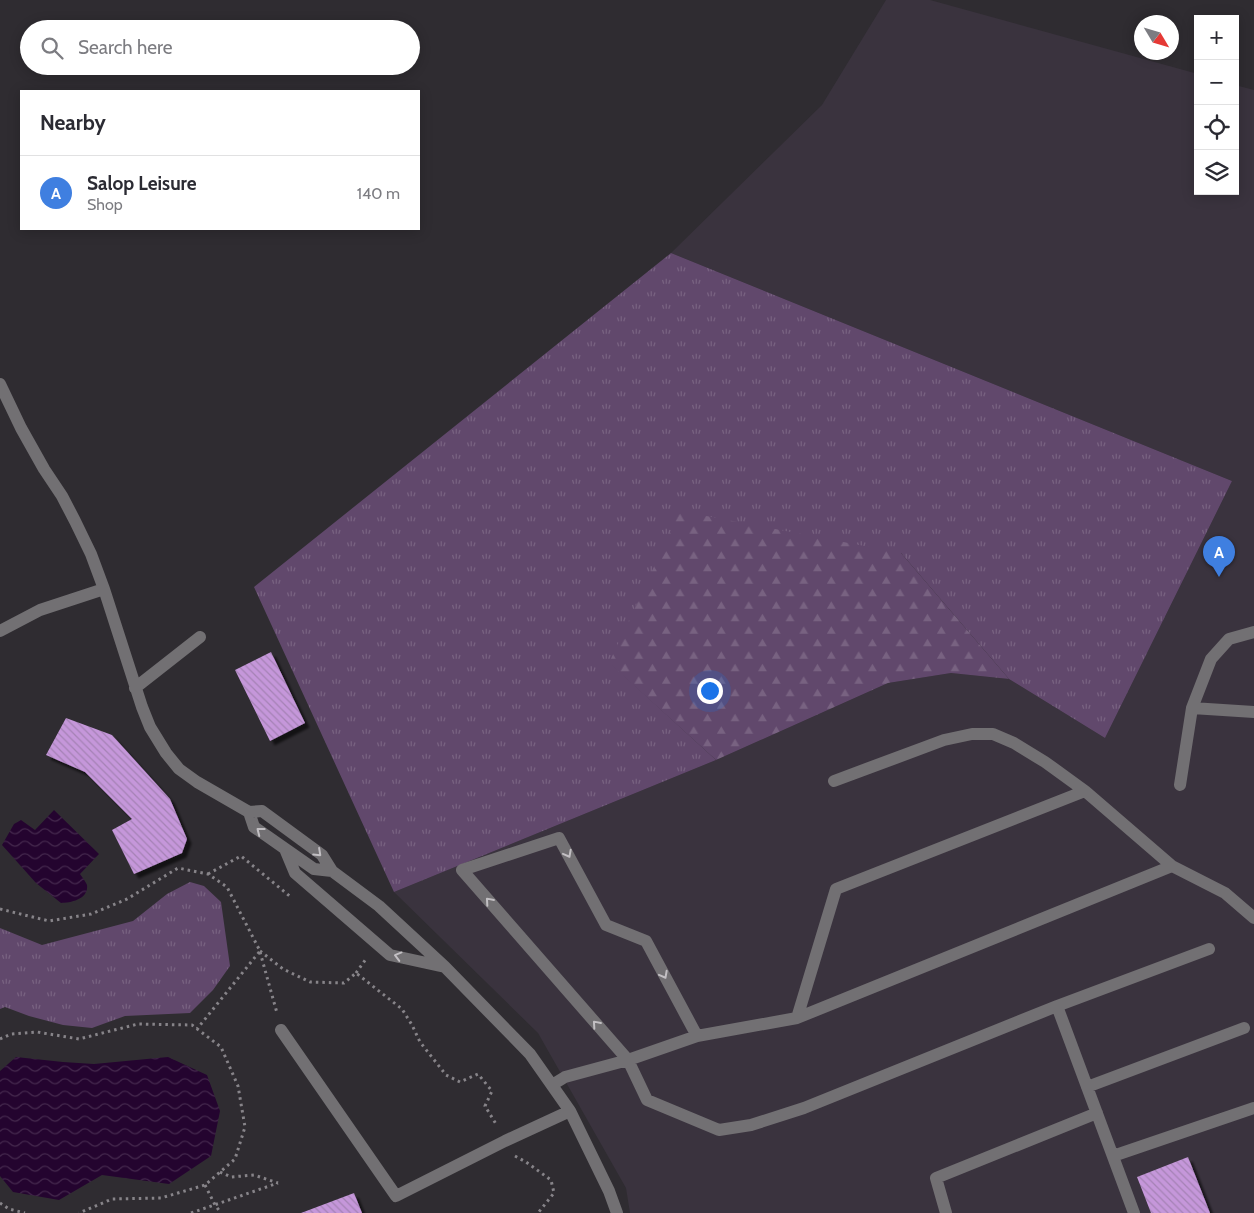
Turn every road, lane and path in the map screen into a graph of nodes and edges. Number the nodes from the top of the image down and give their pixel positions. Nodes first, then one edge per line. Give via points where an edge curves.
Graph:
1 (0, 384) edge
2 (104, 589) junction
3 (0, 631) edge
4 (1254, 632) edge
5 (200, 637) dead end
6 (135, 688) junction
7 (1192, 708) junction
8 (1254, 712) edge
9 (834, 781) dead end
10 (1180, 785) dead end
11 (1085, 791) junction
12 (249, 812) junction
13 (285, 849) junction
14 (1172, 866) junction
15 (332, 871) junction
16 (208, 874) junction
17 (310, 886) junction
18 (0, 909) edge
19 (1254, 918) edge
20 (1209, 949) dead end
21 (260, 951) junction
22 (445, 967) junction
23 (1057, 1006) junction
24 (797, 1018) junction
25 (1244, 1028) dead end
26 (197, 1029) junction
27 (281, 1030) joint
28 (697, 1036) junction
29 (0, 1039) edge
30 (628, 1060) junction
31 (552, 1085) junction
32 (1087, 1087) junction
33 (1254, 1108) edge
34 (570, 1111) junction
35 (1097, 1112) junction
36 (505, 1141) junction
37 (1113, 1156) junction
38 (220, 1172) junction
39 (205, 1185) junction
40 (0, 1202) edge
41 (215, 1205) junction
42 (25, 1213) edge
43 (79, 1213) edge
44 (191, 1213) edge
45 (221, 1213) edge
46 (538, 1213) edge
47 (617, 1213) edge
48 (946, 1213) edge
49 (1134, 1213) edge

1 - 2 lane via 21,428 75,521
2 - 3 lane via 40,610
2 - 6 lane
4 - 7 lane via 1229,639 1211,659
5 - 6 lane
6 - 12 lane via 150,726 179,769
7 - 8 lane
7 - 10 lane
9 - 11 lane via 944,740 972,734 993,734 1045,762
11 - 14 lane
11 - 24 lane via 836,889
13 -> 12 lane via 254,827
12 -> 15 lane via 262,811 279,823 322,855
13 - 15 lane via 314,869
13 - 17 lane via 295,873
14 - 19 lane via 1225,893
14 - 24 lane
15 - 22 lane via 379,906
16 - 17 path via 241,856 292,898
16 - 18 path via 178,868 127,900 91,914 49,921
16 - 21 path via 227,887
22 -> 17 lane via 390,955
20 - 23 lane
21 - 26 path
21 - 27 path
21 - 36 path via 283,969 310,982 344,983 356,973 402,1009 420,1042 446,1075 460,1082 478,1074 492,1091 485,1106
22 - 31 lane via 530,1054
23 - 30 lane via 804,1108 751,1125 719,1130 647,1100
23 - 32 lane
24 - 28 lane
25 - 32 lane
26 - 29 path via 192,1025 138,1024 79,1039 37,1032 12,1034
26 - 38 path via 221,1047 238,1086 245,1127 235,1159
27 - 36 lane via 396,1196
28 - 30 lane
30 -> 28 lane via 462,870 559,838 606,925 646,940
30 - 31 lane via 565,1077
31 - 34 lane
32 - 35 lane
33 - 37 lane
34 - 36 lane
34 - 47 lane
35 - 37 lane
35 - 48 lane via 936,1178
36 - 46 path via 508,1152 551,1180 554,1193
37 - 49 lane
38 - 39 path
38 - 41 path via 231,1177 254,1175 278,1183
39 - 41 path
39 - 43 path via 161,1198 112,1199
40 - 42 path via 9,1209
41 - 44 path
41 - 45 path

